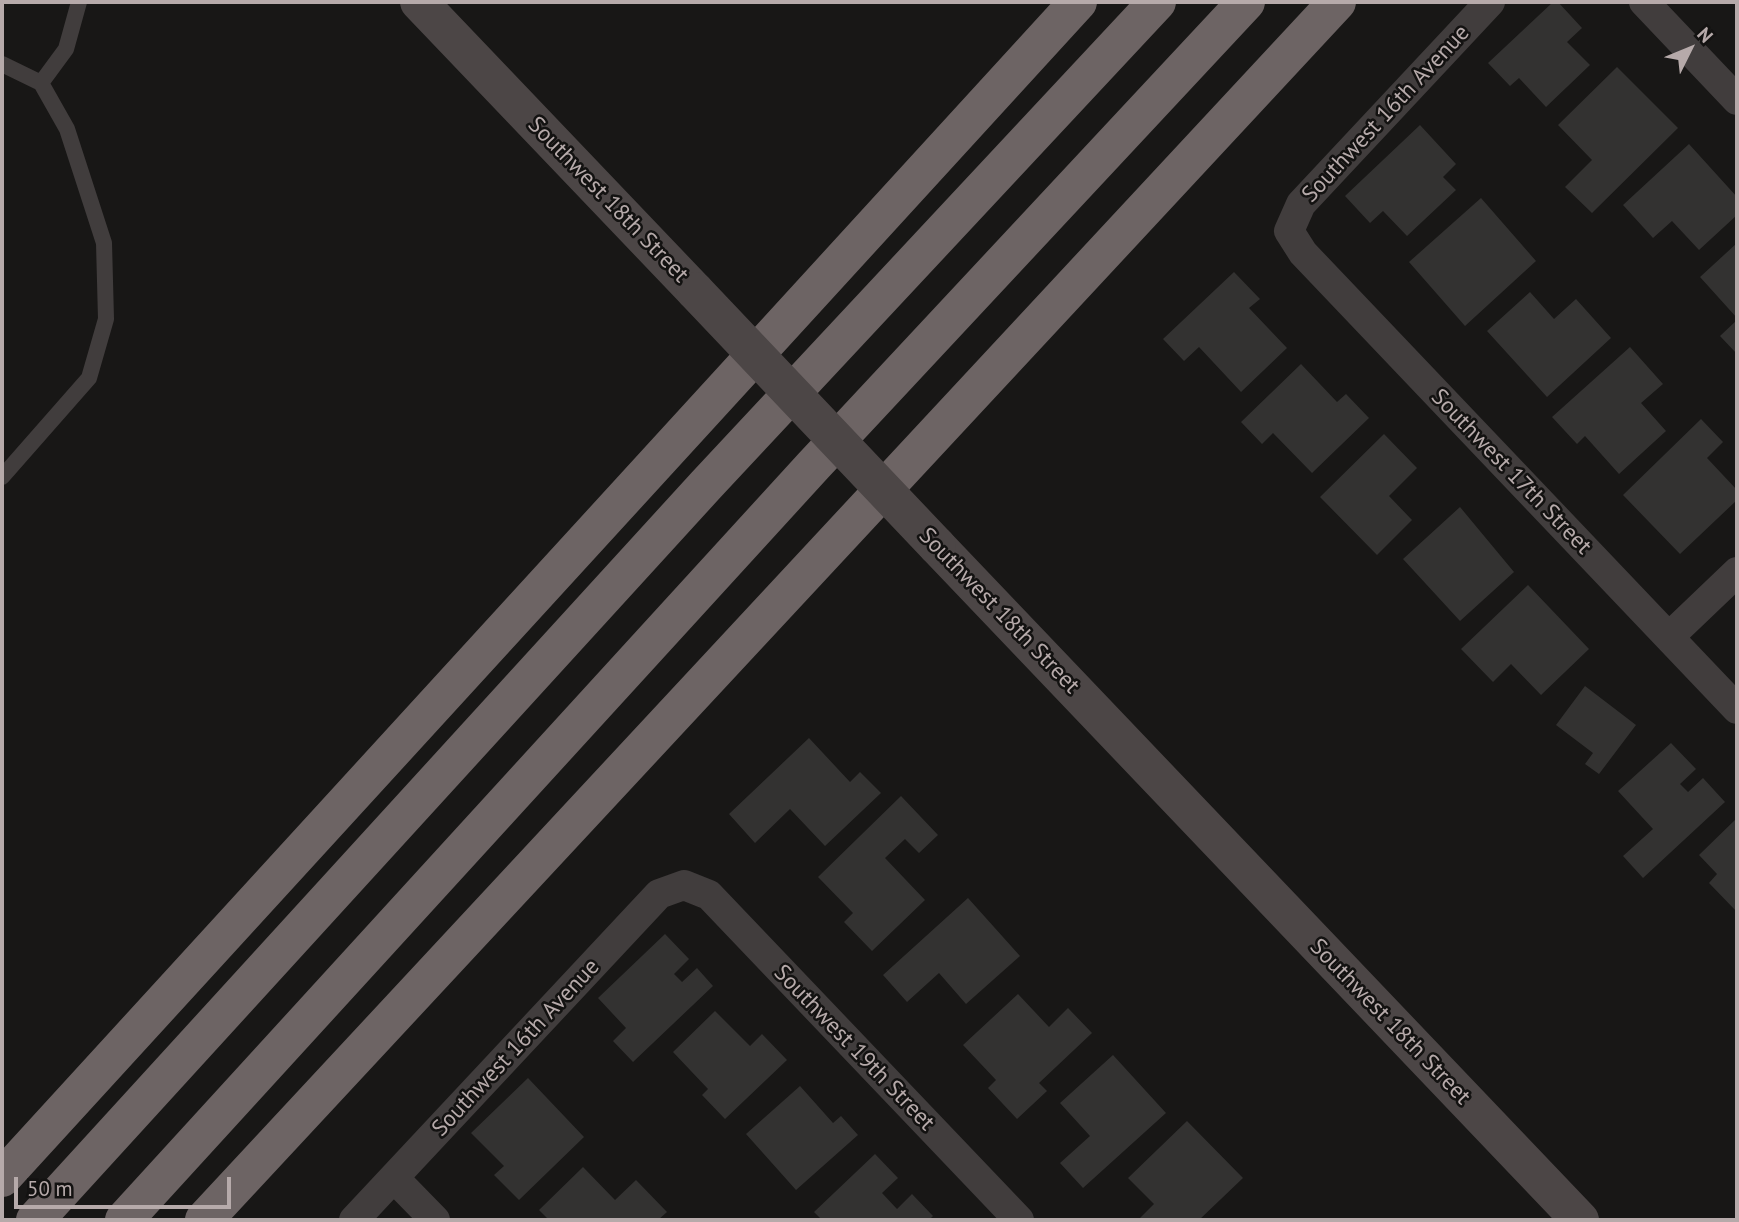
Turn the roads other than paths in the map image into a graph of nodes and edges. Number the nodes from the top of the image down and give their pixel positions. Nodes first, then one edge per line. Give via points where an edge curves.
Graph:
1 (79, 2) edge
2 (419, 2) edge
3 (1078, 2) edge
4 (1157, 2) edge
5 (1246, 2) edge
6 (1336, 2) edge
7 (1490, 2) edge
8 (1644, 2) edge
9 (2, 64) edge
10 (41, 82) junction
11 (1737, 100) edge
12 (1289, 231) joint
13 (2, 477) edge
14 (1737, 572) edge
15 (1669, 637) junction
16 (1737, 709) edge
17 (684, 885) joint
18 (2, 1178) edge
19 (394, 1178) junction
20 (35, 1220) edge
21 (124, 1220) edge
22 (204, 1220) edge
23 (354, 1220) edge
24 (435, 1220) edge
25 (1019, 1220) edge
26 (1580, 1220) edge

1 - 10 lane via 66,49
2 - 26 main road, Southwest 18th Street, bridge
3 - 18 highway
4 - 20 highway via 706,485
5 - 21 highway via 813,466
6 - 22 highway
7 - 12 street, Southwest 16th Avenue via 1301,204
8 - 11 street
9 - 10 lane
10 - 13 lane via 67,129 104,243 106,320 89,378
12 - 15 street, Southwest 17th Street via 1303,253
14 - 15 street
15 - 16 street, Southwest 17th Street
17 - 19 street, Southwest 16th Avenue via 659,894
17 - 25 street, Southwest 19th Street via 709,895
19 - 23 street, Southwest 16th Avenue
19 - 24 street

